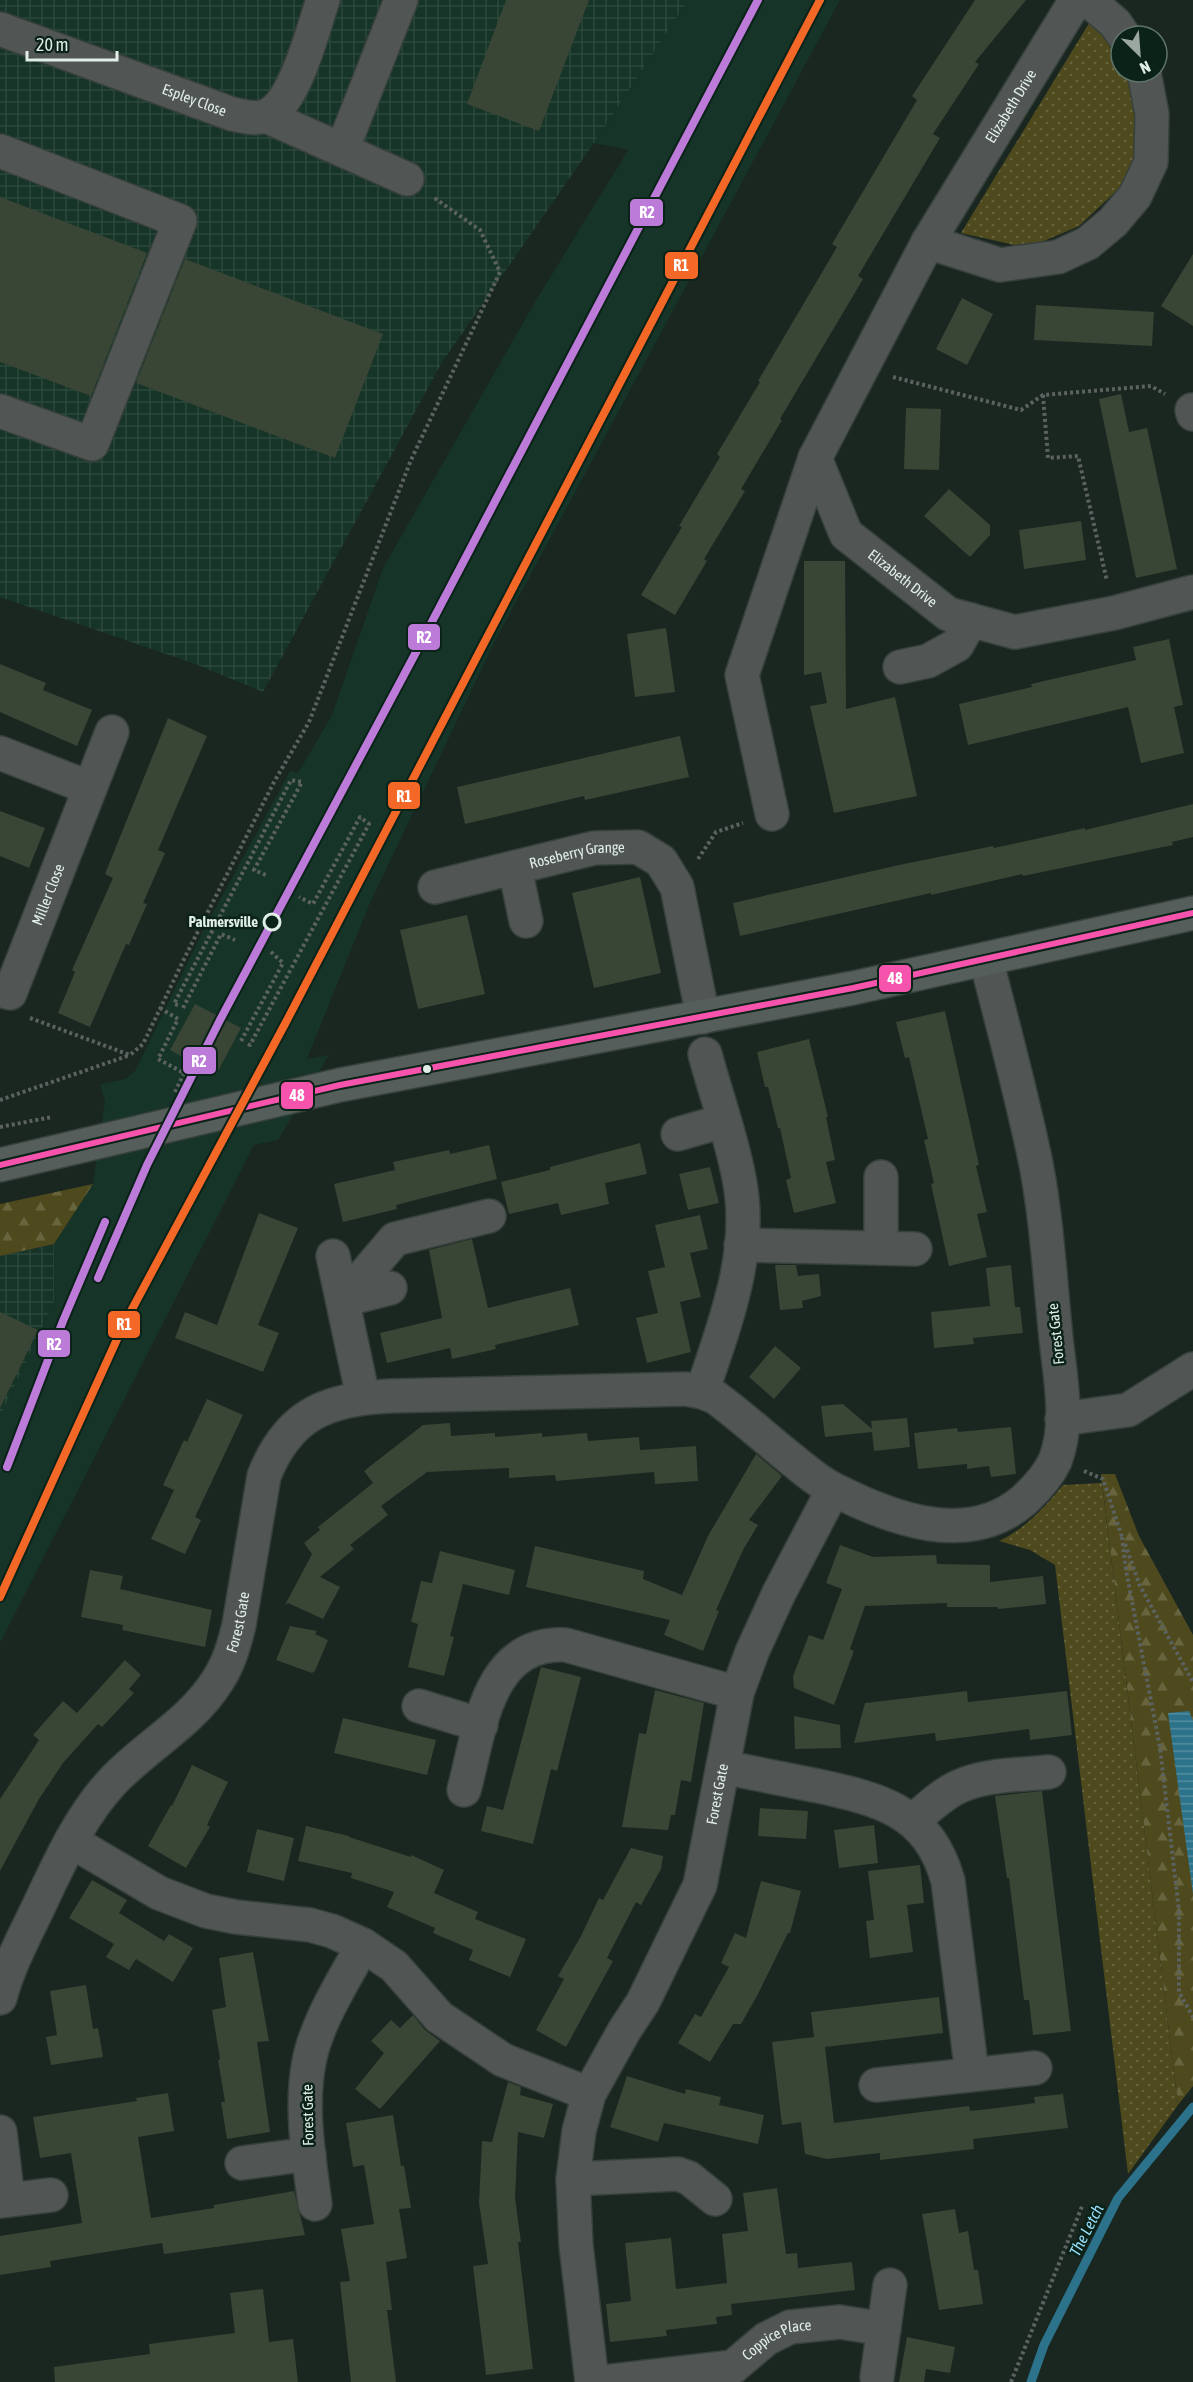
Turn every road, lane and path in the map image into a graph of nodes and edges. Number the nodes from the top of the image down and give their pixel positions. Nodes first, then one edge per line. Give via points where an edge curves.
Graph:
1 (323, 0) edge
2 (400, 0) edge
3 (1076, 0) edge
4 (1088, 0) edge
5 (1116, 24) edge
6 (0, 29) edge
7 (1146, 84) edge
8 (266, 116) junction
9 (342, 150) junction
10 (0, 151) edge
11 (407, 179) joint
12 (928, 242) junction
13 (860, 369) junction
14 (1043, 395) junction
15 (0, 411) edge
16 (1193, 412) edge
17 (815, 458) junction
18 (1193, 592) edge
19 (1114, 613) junction
20 (971, 620) junction
21 (900, 667) dead end
22 (112, 732) dead end
23 (0, 753) edge
24 (90, 788) junction
25 (772, 813) joint
26 (697, 860) dead end
27 (514, 868) junction
28 (268, 876) dead end
29 (435, 887) dead end
30 (299, 897) dead end
31 (1193, 913) edge
32 (526, 921) dead end
33 (235, 940) dead end
34 (270, 951) dead end
35 (986, 958) junction
36 (5, 991) edge
37 (178, 1005) dead end
38 (160, 1008) junction
39 (183, 1008) dead end
40 (703, 1017) junction
41 (241, 1041) dead end
42 (248, 1044) dead end
43 (130, 1054) junction
44 (705, 1054) dead end
45 (184, 1073) dead end
46 (0, 1100) edge
47 (723, 1121) junction
48 (678, 1134) dead end
49 (0, 1165) edge
50 (881, 1177) dead end
51 (489, 1216) dead end
52 (741, 1245) junction
53 (881, 1248) junction
54 (915, 1249) dead end
55 (333, 1256) dead end
56 (390, 1288) dead end
57 (343, 1300) junction
58 (1193, 1369) edge
59 (702, 1392) junction
60 (363, 1397) junction
61 (1062, 1419) junction
62 (1055, 1460) junction
63 (833, 1490) junction
64 (1122, 1537) junction
65 (1193, 1682) edge
66 (737, 1693) junction
67 (419, 1706) dead end
68 (482, 1725) junction
69 (723, 1767) junction
70 (1049, 1772) dead end
71 (464, 1790) dead end
72 (913, 1821) junction
73 (71, 1841) junction
74 (363, 1945) junction
75 (0, 1998) edge
76 (1193, 2017) edge
77 (1035, 2068) dead end
78 (972, 2074) junction
79 (876, 2085) dead end
80 (590, 2094) junction
81 (0, 2132) edge
82 (309, 2154) junction
83 (242, 2163) dead end
84 (573, 2179) junction
85 (51, 2195) dead end
86 (716, 2199) dead end
87 (4, 2200) edge
88 (1083, 2204) dead end
89 (315, 2205) dead end
90 (890, 2285) dead end
91 (884, 2329) junction
92 (877, 2377) dead end
93 (592, 2382) edge
94 (604, 2382) edge
95 (1011, 2382) edge

1 - 8 street via 292,87 280,105
2 - 9 street
3 - 12 street, Elizabeth Drive
4 - 5 street
6 - 8 street, Espley Close via 232,114
7 - 12 street via 1152,114 1151,162 1135,196 1088,243 1058,257 1000,265
8 - 9 street
9 - 11 street
10 - 15 street via 180,221 92,444
11 - 38 path via 480,230 500,272 411,460 309,722 269,792
12 - 13 street, Elizabeth Drive
13 - 14 path via 1021,411
13 - 17 street, Elizabeth Drive
14 - 16 path via 1151,386
14 - 19 path via 1048,458 1078,456
17 - 20 street, Elizabeth Drive via 846,534 948,614
17 - 25 street, Elizabeth Drive via 742,675
18 - 19 street, Elizabeth Drive
19 - 20 street, Elizabeth Drive via 1015,632
20 - 21 street via 957,645 928,661
22 - 24 street, Miller Close
23 - 24 street
24 - 36 street, Miller Close
25 - 26 path via 716,832
27 - 29 street, Roseberry Grange
27 - 32 street
27 - 40 street, Roseberry Grange via 594,848 638,847 661,861 677,886
28 - 37 path via 254,870 302,782 291,780 174,1004
30 - 42 path via 312,904 360,817 369,824
31 - 35 main road
33 - 39 path via 221,934
34 - 41 path via 283,963
35 - 40 main road
35 - 61 street, Forest Gate via 1036,1164 1048,1251
36 - 43 path via 21,1015
38 - 43 path via 143,1044
38 - 45 path via 178,1019 158,1059
40 - 49 main road via 340,1085
43 - 46 path
44 - 47 street
47 - 48 street
47 - 52 street via 739,1178
50 - 53 street
51 - 57 street via 395,1239
52 - 53 street
52 - 59 street via 736,1286
53 - 54 street
55 - 57 street
56 - 57 street
57 - 60 street
58 - 61 street via 1128,1410
59 - 60 street, Forest Gate via 663,1388
59 - 63 street, Forest Gate via 731,1409
60 - 73 street, Forest Gate via 314,1413 297,1425 277,1449 264,1476 239,1625 226,1665 206,1697 112,1781
61 - 62 street, Forest Gate
62 - 63 street, Forest Gate via 1046,1478 1015,1508 998,1518 960,1527 910,1520
62 - 64 path via 1103,1479
63 - 66 street, Forest Gate via 779,1593
64 - 65 path via 1140,1586
64 - 76 path via 1160,1748 1179,1911 1179,1992
66 - 68 street via 566,1645 550,1644 525,1652 501,1673
66 - 69 street, Forest Gate
67 - 68 street
68 - 71 street
69 - 72 street via 854,1794 898,1810
69 - 80 street, Forest Gate via 700,1885 643,2002
70 - 72 street via 958,1786
72 - 78 street via 935,1846 948,1881
73 - 74 street via 159,1893 206,1911 310,1925 332,1930
73 - 75 street, Forest Gate via 17,1952
74 - 80 street via 394,1966 439,2017 503,2060
74 - 82 street, Forest Gate via 315,2041 309,2063
77 - 78 street
78 - 79 street
80 - 84 street, Forest Gate via 579,2131
81 - 87 street
82 - 83 street, Forest Gate
82 - 89 street, Forest Gate
84 - 86 street via 678,2174
84 - 93 street, Forest Gate via 576,2245
85 - 87 street
88 - 95 path
90 - 91 street
91 - 92 street
91 - 94 street, Coppice Place via 840,2322 790,2327 766,2339 733,2367

